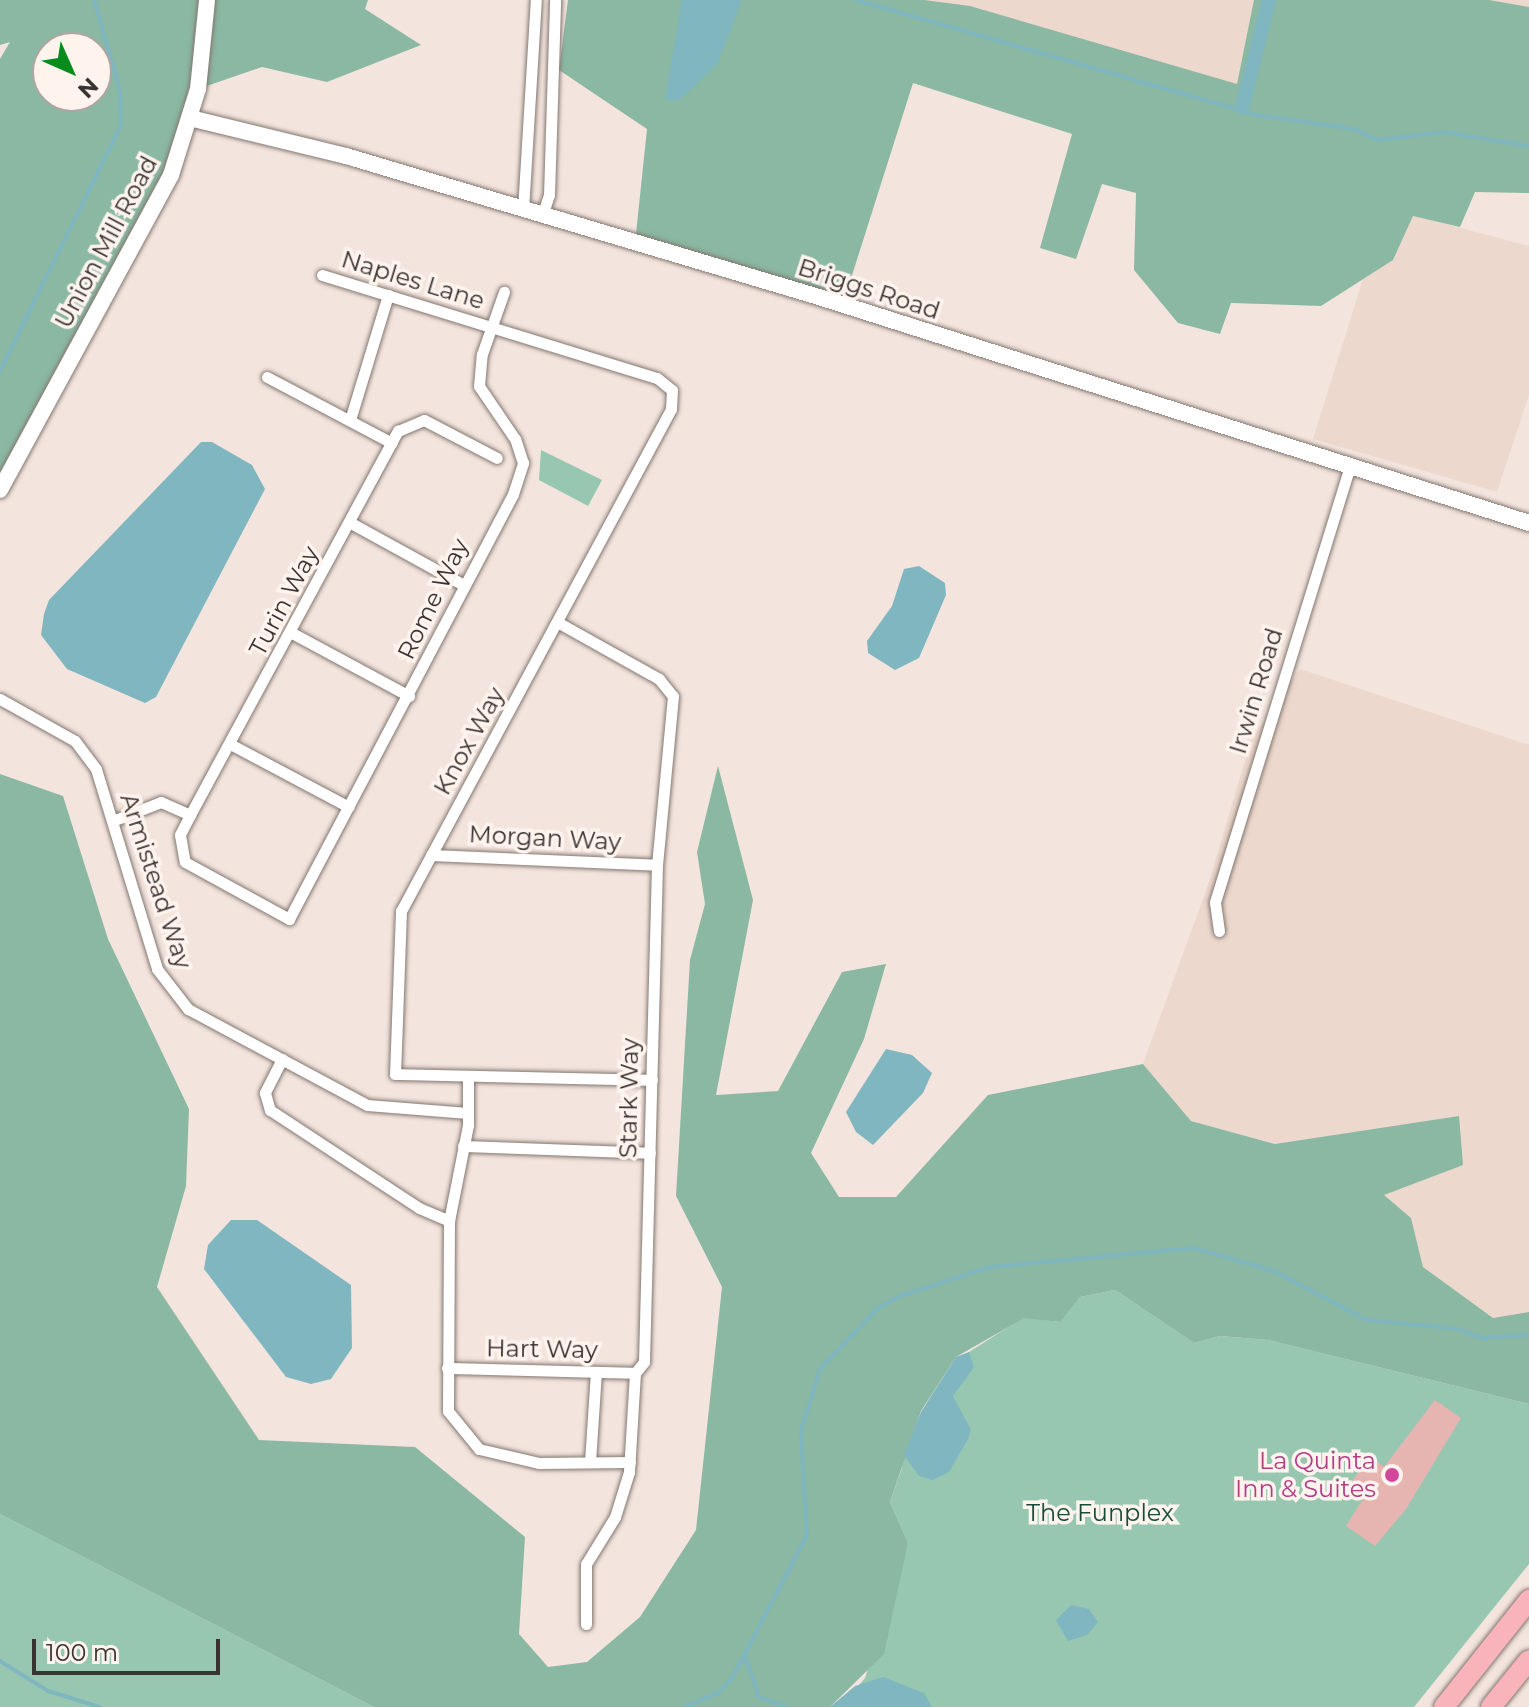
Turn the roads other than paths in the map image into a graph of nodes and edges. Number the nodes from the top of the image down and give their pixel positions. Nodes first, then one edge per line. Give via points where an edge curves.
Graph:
1 (207, 0) edge
2 (536, 0) edge
3 (555, 0) edge
4 (190, 118) junction
5 (523, 210) junction
6 (542, 216) junction
7 (322, 275) dead end
8 (504, 292) dead end
9 (388, 295) junction
10 (490, 327) junction
11 (267, 377) dead end
12 (350, 420) junction
13 (392, 443) junction
14 (497, 458) dead end
15 (1350, 467) junction
16 (0, 490) edge
17 (351, 523) junction
18 (1529, 523) edge
19 (462, 584) junction
20 (559, 623) junction
21 (292, 633) junction
22 (409, 696) junction
23 (0, 699) edge
24 (232, 745) junction
25 (349, 807) junction
26 (190, 815) junction
27 (115, 820) junction
28 (431, 855) junction
29 (657, 865) junction
30 (1219, 931) dead end
31 (282, 1059) junction
32 (468, 1076) junction
33 (652, 1080) junction
34 (468, 1113) junction
35 (463, 1146) junction
36 (650, 1153) junction
37 (449, 1221) junction
38 (447, 1368) junction
39 (596, 1372) junction
40 (635, 1373) junction
41 (590, 1462) junction
42 (630, 1462) junction
43 (1529, 1600) edge
44 (586, 1624) dead end
45 (1529, 1660) edge
46 (1444, 1707) edge
47 (1491, 1707) edge

1 - 4 street, Union Mill Road
2 - 5 street
3 - 6 street via 549,195
4 - 5 street, Briggs Road via 257,131
4 - 16 street, Union Mill Road via 171,175
5 - 6 street, Briggs Road
6 - 15 street, Briggs Road via 822,298
7 - 9 street, Naples Lane
8 - 10 street, Rome Way
9 - 10 street, Naples Lane
9 - 12 street
10 - 19 street, Rome Way via 479,386 523,463 513,494
10 - 20 street, Knox Way via 657,378 672,390 671,409
11 - 12 street
12 - 13 street
13 - 14 street, Turin Way via 398,431 424,420
13 - 17 street, Turin Way
15 - 18 street, Briggs Road
15 - 30 street, Irwin Road via 1215,902
17 - 19 street
17 - 21 street, Turin Way
19 - 22 street, Rome Way via 461,599
20 - 28 street, Knox Way
20 - 29 street, Stark Way via 659,679 673,696
21 - 22 street
21 - 24 street, Turin Way
22 - 25 street, Rome Way
23 - 27 street, Armistead Way via 75,741 96,769
24 - 25 street
24 - 26 street, Turin Way
25 - 26 street, Rome Way via 289,919 185,862 180,835
26 - 27 street via 161,802
27 - 31 street, Armistead Way via 157,969 171,992 188,1009
28 - 29 street, Morgan Way
28 - 32 street, Knox Way via 401,911 395,1074
29 - 33 street, Stark Way
31 - 34 street, Armistead Way via 367,1105
31 - 37 street via 265,1093 270,1110 419,1208
32 - 33 street, Knox Way
32 - 34 street
33 - 36 street, Stark Way
34 - 35 street
35 - 36 street
35 - 37 street
36 - 40 street, Stark Way via 644,1362
37 - 38 street
38 - 39 street, Hart Way
38 - 41 street via 448,1411 479,1449 539,1463
39 - 40 street, Hart Way
39 - 41 street
40 - 42 street, Stark Way
41 - 42 street
42 - 44 street, Stark Way via 615,1517 586,1564
43 - 46 highway
45 - 47 highway

